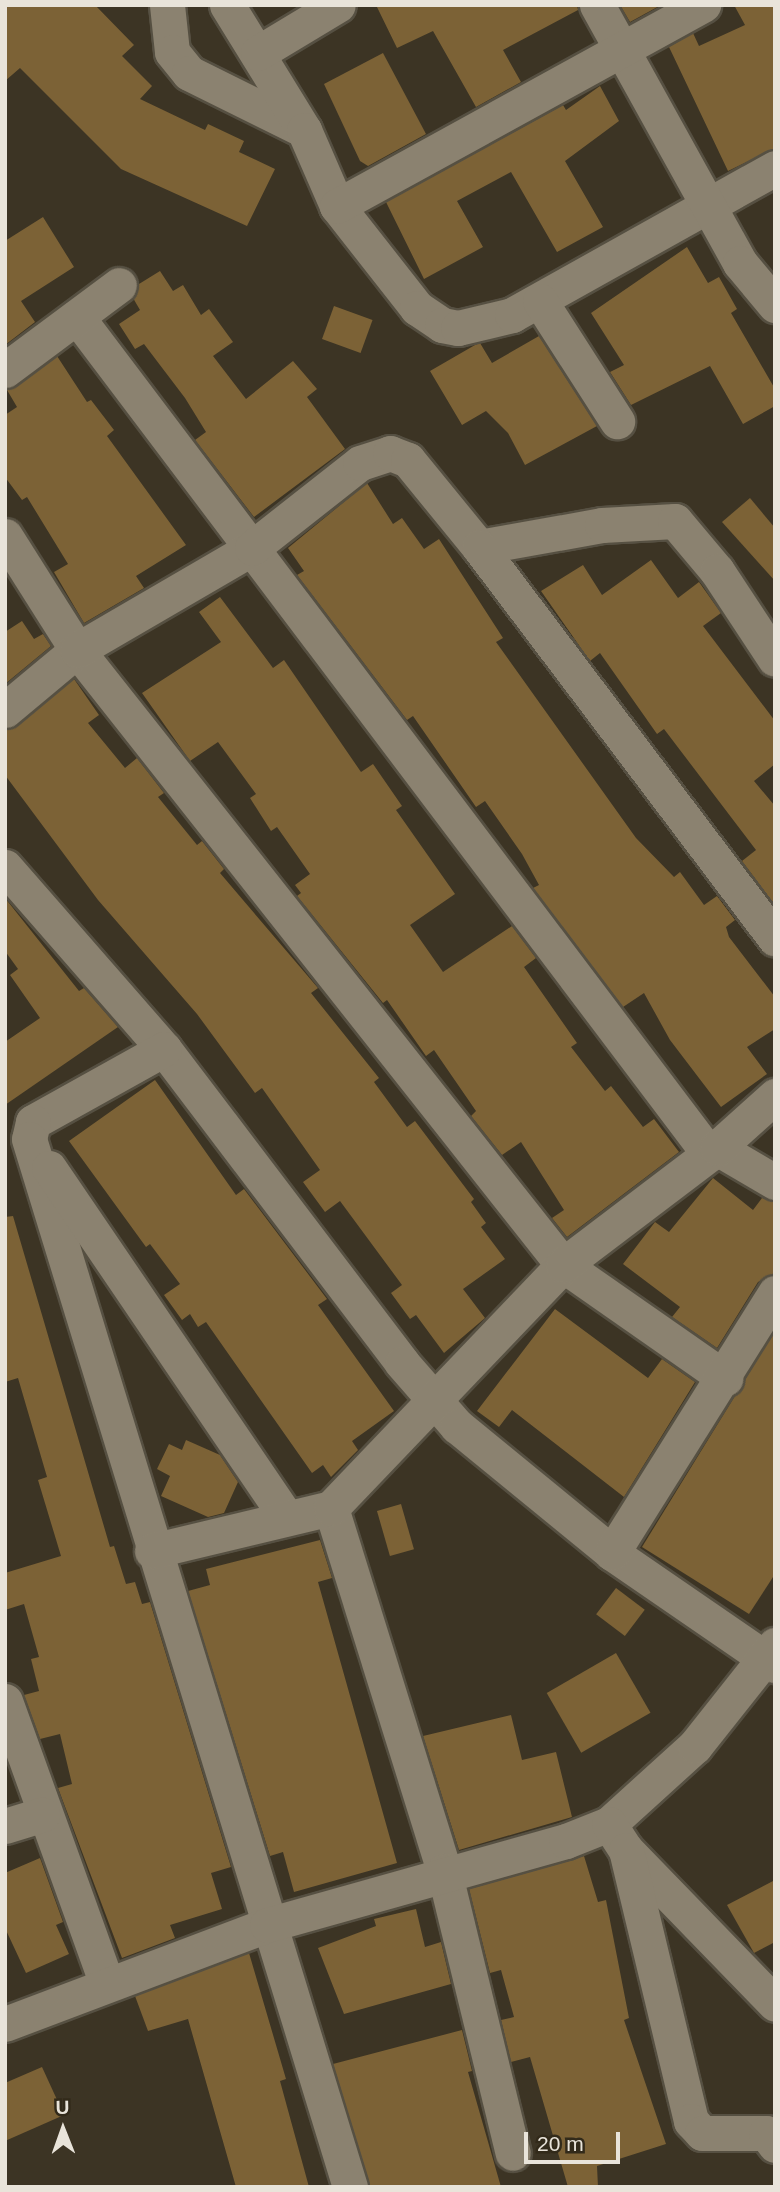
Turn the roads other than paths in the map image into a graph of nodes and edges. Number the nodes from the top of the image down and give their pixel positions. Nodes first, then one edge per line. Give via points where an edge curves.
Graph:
1 (167, 5) edge
2 (228, 5) edge
3 (338, 5) edge
4 (597, 5) edge
5 (702, 5) edge
6 (620, 50) junction
7 (258, 53) junction
8 (304, 130) junction
9 (775, 168) edge
10 (337, 206) junction
11 (709, 206) junction
12 (119, 285) dead end
13 (540, 301) junction
14 (775, 305) edge
15 (77, 317) junction
16 (5, 370) edge
17 (617, 421) dead end
18 (5, 536) edge
19 (480, 547) junction
20 (252, 548) junction
21 (77, 650) junction
22 (775, 659) edge
23 (5, 710) edge
24 (5, 867) edge
25 (775, 939) edge
26 (164, 1049) junction
27 (775, 1096) edge
28 (29, 1139) junction
29 (713, 1152) junction
30 (775, 1182) edge
31 (563, 1265) junction
32 (775, 1293) edge
33 (725, 1378) junction
34 (436, 1403) junction
35 (331, 1508) junction
36 (286, 1517) junction
37 (152, 1551) junction
38 (612, 1553) junction
39 (772, 1657) edge
40 (5, 1701) edge
41 (42, 1815) junction
42 (5, 1826) edge
43 (617, 1837) junction
44 (443, 1871) junction
45 (267, 1925) junction
46 (107, 1984) junction
47 (775, 2004) edge
48 (5, 2024) edge
49 (775, 2145) edge
50 (513, 2152) dead end
51 (350, 2187) edge

1 - 8 street via 172,52 189,73
2 - 7 street
3 - 7 street
4 - 6 street
5 - 6 street
6 - 10 street
6 - 11 street
7 - 8 street
8 - 10 street
9 - 11 street
10 - 13 street via 430,320 458,328 512,315
11 - 13 street
11 - 14 street via 740,262
12 - 15 street
13 - 17 street
15 - 16 street
15 - 20 street
18 - 21 street
19 - 20 street via 408,460 390,453 360,463
19 - 22 street via 634,521 675,522 717,572
19 - 25 street
20 - 21 street
20 - 29 street
21 - 23 street
21 - 31 street
24 - 26 street
26 - 28 street via 33,1122
26 - 34 street
27 - 29 street
28 - 36 street
28 - 37 street
29 - 30 street
29 - 31 street
31 - 33 street
31 - 34 street
32 - 33 street
33 - 38 street
34 - 35 street
34 - 38 street via 483,1449
35 - 36 street
35 - 44 street
36 - 37 street
37 - 45 street
38 - 39 street
39 - 43 street
40 - 41 street
41 - 42 street
41 - 46 street
43 - 44 street via 566,1842
43 - 47 street
43 - 49 street via 691,2120 702,2133 766,2133
44 - 45 street
44 - 50 street
45 - 46 street
45 - 51 street
46 - 48 street

